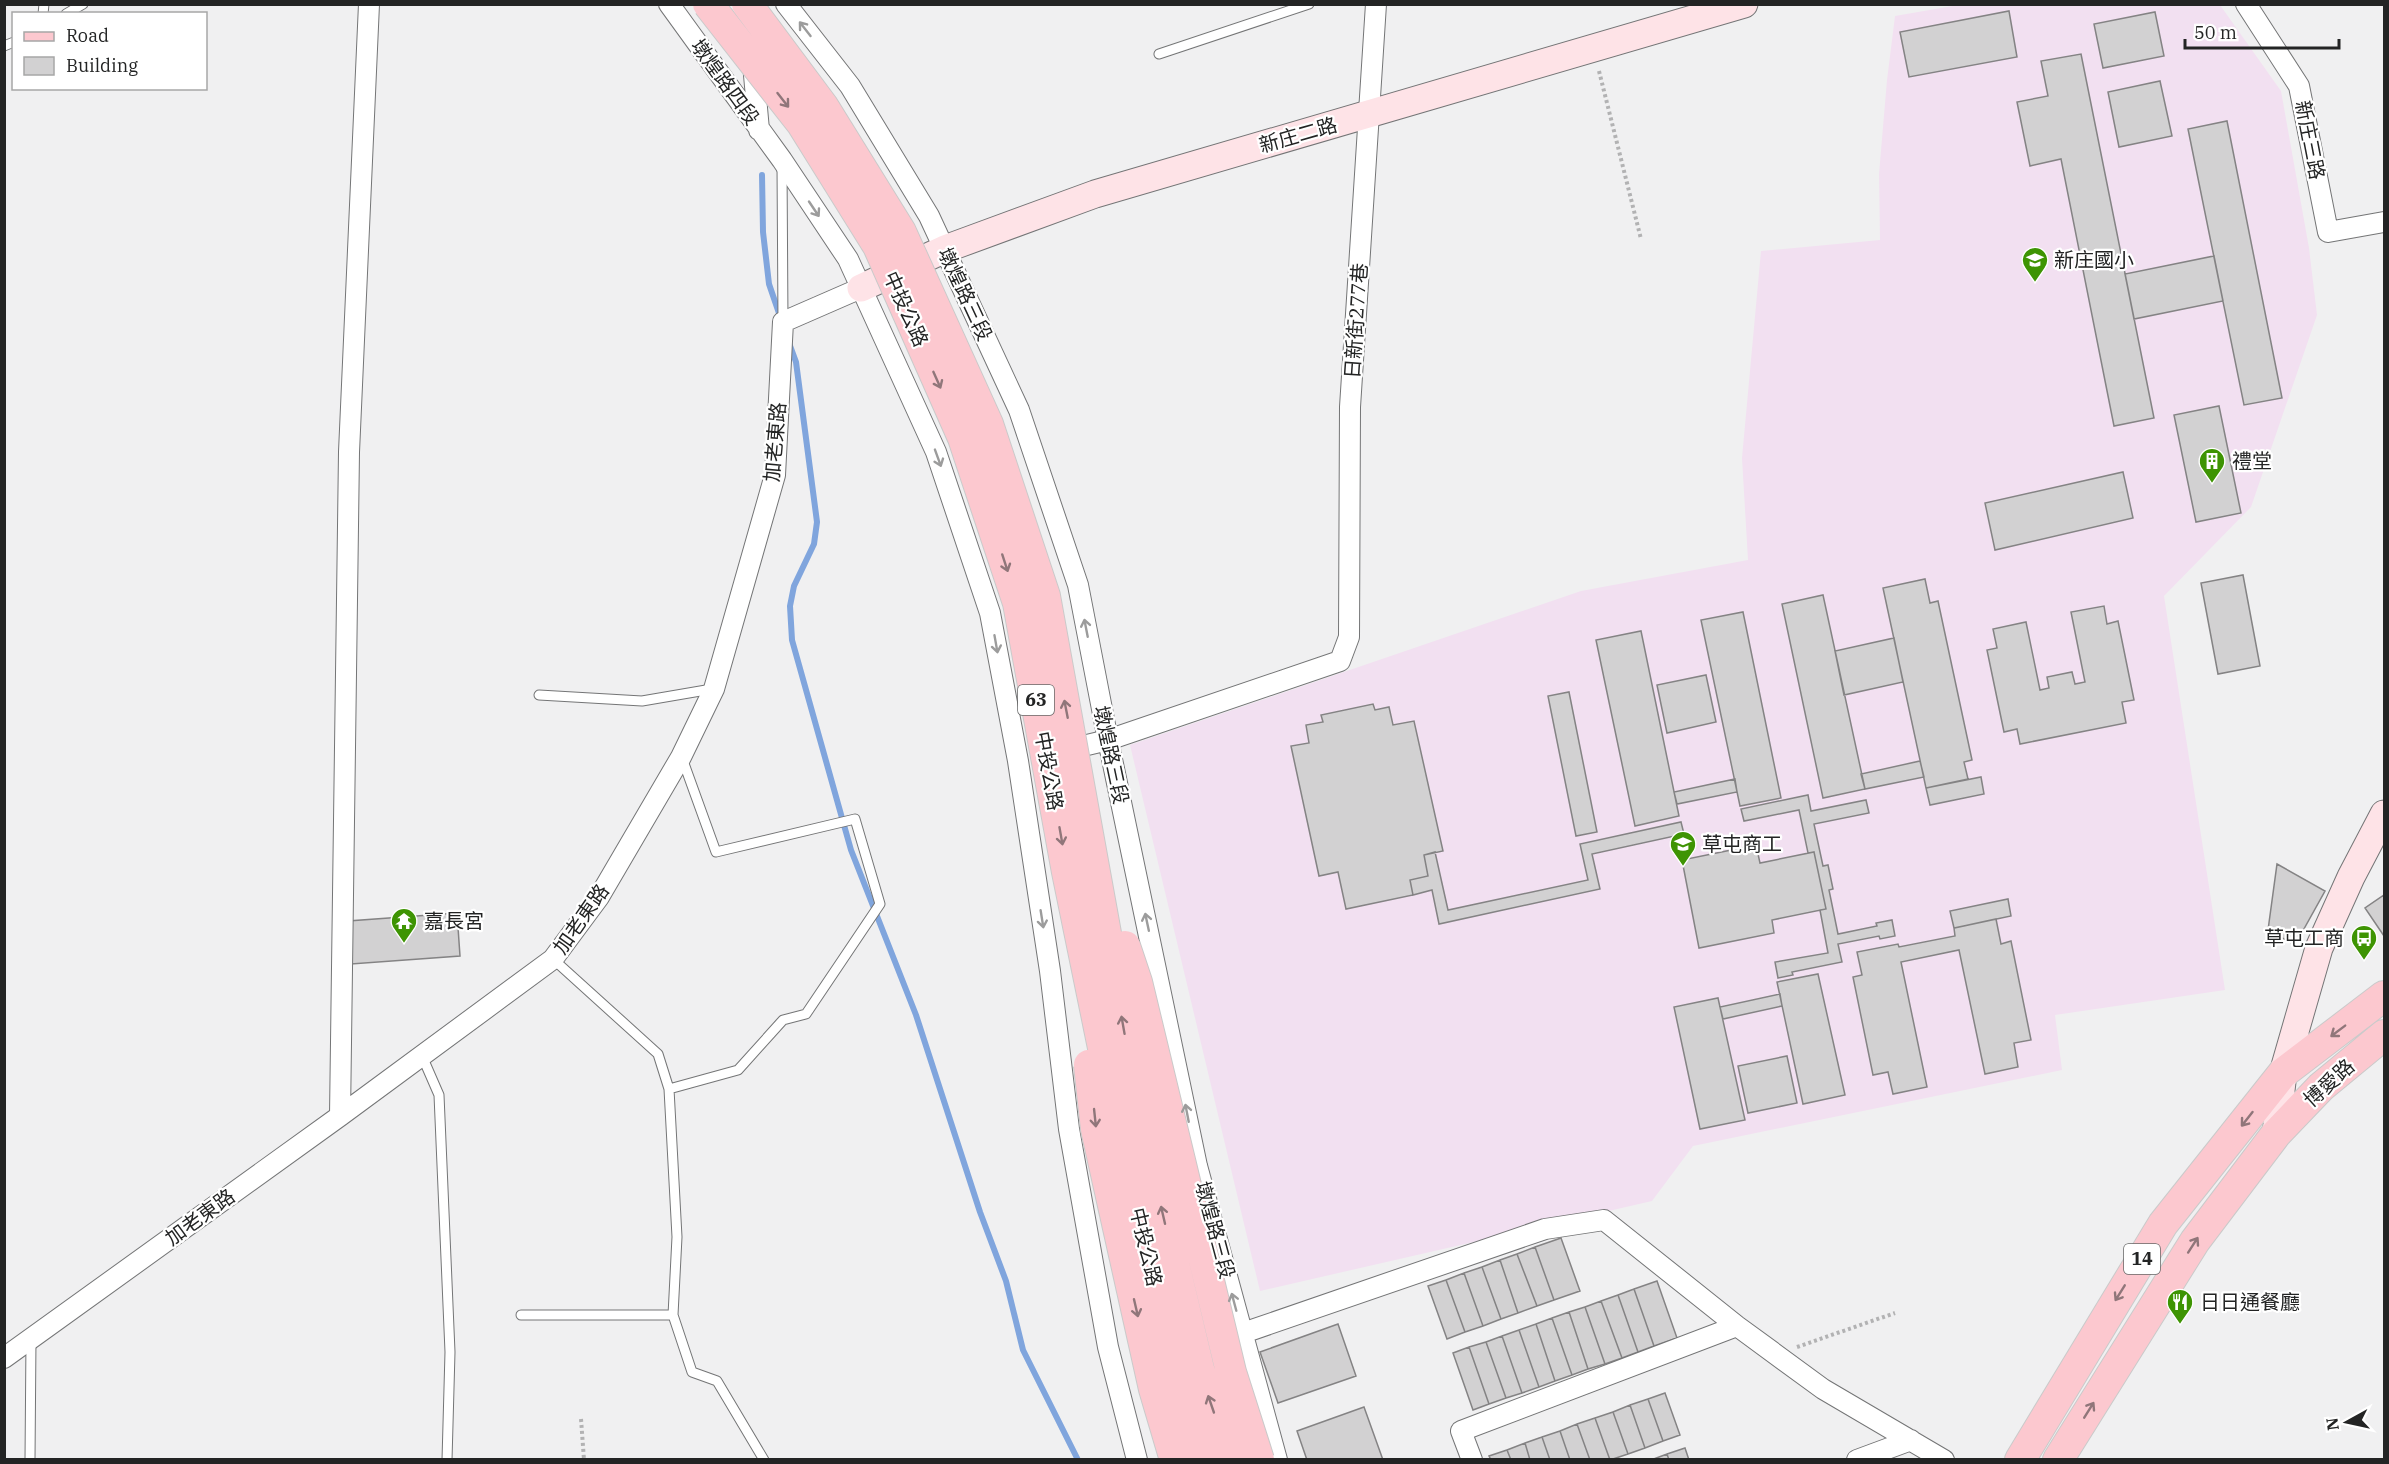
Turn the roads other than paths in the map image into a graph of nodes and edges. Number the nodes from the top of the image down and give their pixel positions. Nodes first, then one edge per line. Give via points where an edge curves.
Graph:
1 (83, 4) edge
2 (369, 4) edge
3 (669, 4) edge
4 (708, 4) edge
5 (747, 4) edge
6 (786, 4) edge
7 (1288, 4) edge
8 (1309, 4) edge
9 (1376, 4) edge
10 (1744, 4) edge
11 (2246, 4) edge
12 (69, 12) edge
13 (1282, 13) junction
14 (1159, 54) dead end
15 (1370, 114) junction
16 (759, 130) junction
17 (782, 160) junction
18 (2385, 222) edge
19 (945, 249) junction
20 (861, 288) junction
21 (783, 322) junction
22 (714, 689) junction
23 (539, 695) dead end
24 (1108, 740) junction
25 (681, 757) junction
26 (1018, 761) junction
27 (2382, 825) edge
28 (1094, 858) junction
29 (1067, 872) junction
30 (553, 959) junction
31 (2385, 996) edge
32 (2385, 1035) edge
33 (422, 1056) junction
34 (2283, 1073) junction
35 (669, 1089) junction
36 (340, 1116) junction
37 (2276, 1134) junction
38 (1197, 1166) junction
39 (1081, 1193) junction
40 (673, 1315) junction
41 (521, 1316) dead end
42 (1737, 1326) junction
43 (1243, 1333) junction
44 (31, 1339) junction
45 (4, 1358) edge
46 (1911, 1440) junction
47 (30, 1460) edge
48 (447, 1460) edge
49 (764, 1460) edge
50 (1137, 1460) edge
51 (1175, 1460) edge
52 (1203, 1460) edge
53 (1230, 1460) edge
54 (1259, 1460) edge
55 (1277, 1460) edge
56 (1472, 1460) edge
57 (1857, 1460) edge
58 (1944, 1460) edge
59 (2020, 1460) edge
60 (2058, 1460) edge

1 - 12 lane
2 - 36 street via 349,452
3 - 16 street, 墩煌路四段
4 -> 29 main road, 中投公路 / 63, bridge via 802,123 878,246 963,438 1018,603
5 - 16 street
28 -> 5 main road, 中投公路 / 63, bridge via 1045,596 988,424 901,232 823,106
19 -> 6 street, 墩煌路三段 via 850,86
7 - 13 lane
8 - 13 lane
9 - 15 street, 日新街277巷
10 - 15 street, 新庄二路
11 - 18 street, 新庄三路 via 2299,86 2328,232
13 - 14 lane
15 - 19 street, 新庄二路 via 1095,194
15 - 24 street, 日新街277巷 via 1350,407 1349,637 1340,661
16 - 17 street, 墩煌路四段
17 -> 20 street via 848,259
17 - 21 lane
19 - 20 street, 新庄二路
24 -> 19 street, 墩煌路三段 via 1078,585 1019,410
20 - 21 street
20 -> 26 street via 936,452 990,613
21 - 22 street, 加老東路 via 775,475
22 - 23 lane via 642,701
22 - 25 street, 加老東路
24 - 26 street
38 -> 24 street, 墩煌路三段
25 - 30 street, 加老東路 via 599,897
25 - 35 lane via 716,852 855,819 880,904 807,1014 783,1020 738,1070
26 -> 39 street
27 - 34 street via 2351,877 2319,948
53 -> 28 main road, 中投公路 / 63, bridge via 1198,1369 1142,1127
28 - 54 main road, bridge via 1137,982 1228,1360
29 -> 51 main road, bridge via 1096,1129 1154,1389
29 - 52 main road, 中投公路 / 63, bridge via 1173,1363
30 - 33 street, 加老東路
30 - 35 lane via 658,1054
31 -> 34 main road, 博愛路 / 14
32 - 37 main road, 博愛路 / 14 via 2322,1087
33 - 36 street, 加老東路
33 - 48 lane via 439,1095 450,1352
34 - 37 street
34 -> 59 main road, 14 via 2163,1224
35 - 40 lane via 677,1237
36 - 44 street, 加老東路
60 -> 37 main road, 14 via 2195,1241
38 - 39 street
43 -> 38 street, 墩煌路三段
39 - 50 street via 1108,1347
40 - 41 lane
40 - 49 lane via 692,1372 717,1381
42 - 43 street via 1604,1220 1545,1229
42 - 46 street via 1823,1389
42 - 56 street via 1461,1431
43 - 55 street, 墩煌路三段
44 - 45 street, 加老東路
44 - 47 lane
46 - 57 street
46 - 58 street

